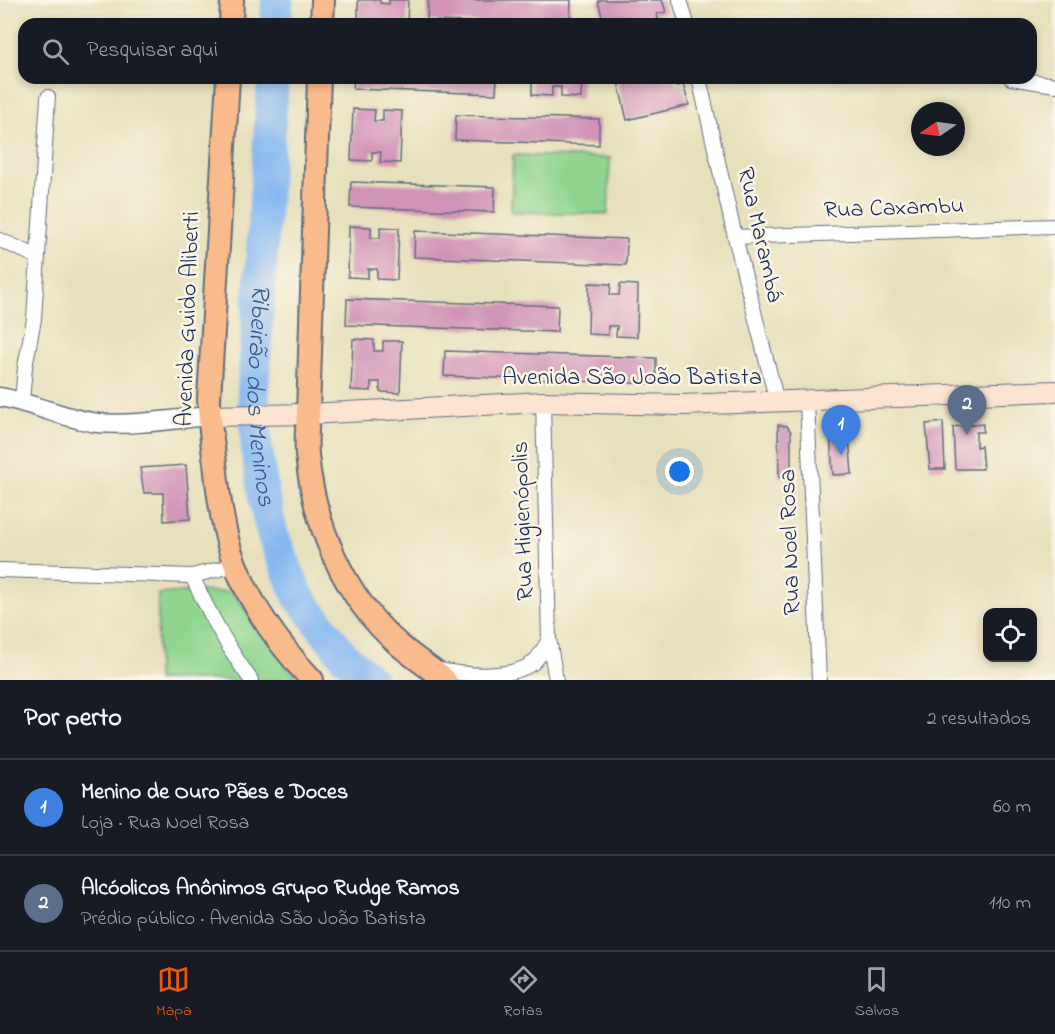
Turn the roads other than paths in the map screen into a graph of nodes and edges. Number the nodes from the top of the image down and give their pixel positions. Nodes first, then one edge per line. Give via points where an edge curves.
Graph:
1 (232, 0) edge
2 (323, 0) edge
3 (680, 0) edge
4 (231, 18) edge
5 (322, 18) edge
6 (685, 18) edge
7 (1037, 82) edge
8 (228, 84) edge
9 (320, 84) edge
10 (700, 84) edge
11 (1055, 85) edge
12 (48, 97) dead end
13 (1055, 226) edge
14 (735, 237) junction
15 (0, 240) edge
16 (38, 257) junction
17 (1055, 391) edge
18 (0, 397) edge
19 (22, 401) junction
20 (807, 401) junction
21 (543, 402) junction
22 (777, 402) junction
23 (299, 414) junction
24 (219, 416) junction
25 (236, 565) junction
26 (0, 570) edge
27 (192, 576) junction
28 (549, 639) junction
29 (438, 674) edge
30 (251, 680) edge
31 (312, 680) edge
32 (556, 680) edge
33 (819, 680) edge

1 - 4 main road
2 - 5 main road
3 - 6 street
7 - 11 street
8 - 24 main road, Avenida Guido Aliberti
9 - 23 main road
10 - 14 street, Rua Marambá
12 - 16 street
13 - 14 street, Rua Caxambu
14 - 22 street, Rua Marambá
15 - 16 street
16 - 19 street
17 - 20 main road, Avenida São João Batista
18 - 19 street
19 - 24 street via 99,423
20 - 22 main road, Avenida São João Batista
20 - 33 street, Rua Noel Rosa
21 - 22 main road, Avenida São João Batista
21 - 23 main road, Avenida São João Batista
21 - 28 street, Rua Higienópolis
23 - 24 main road, Avenida São João Batista
23 - 29 main road via 320,520 344,576 361,603 397,644
24 - 25 main road, Avenida Guido Aliberti via 221,512
25 - 27 street
25 - 31 main road, Avenida Guido Aliberti via 270,628
26 - 27 street
27 - 30 street via 232,655
28 - 29 street via 532,664 521,670 507,674
28 - 32 street, Rua Higienópolis

